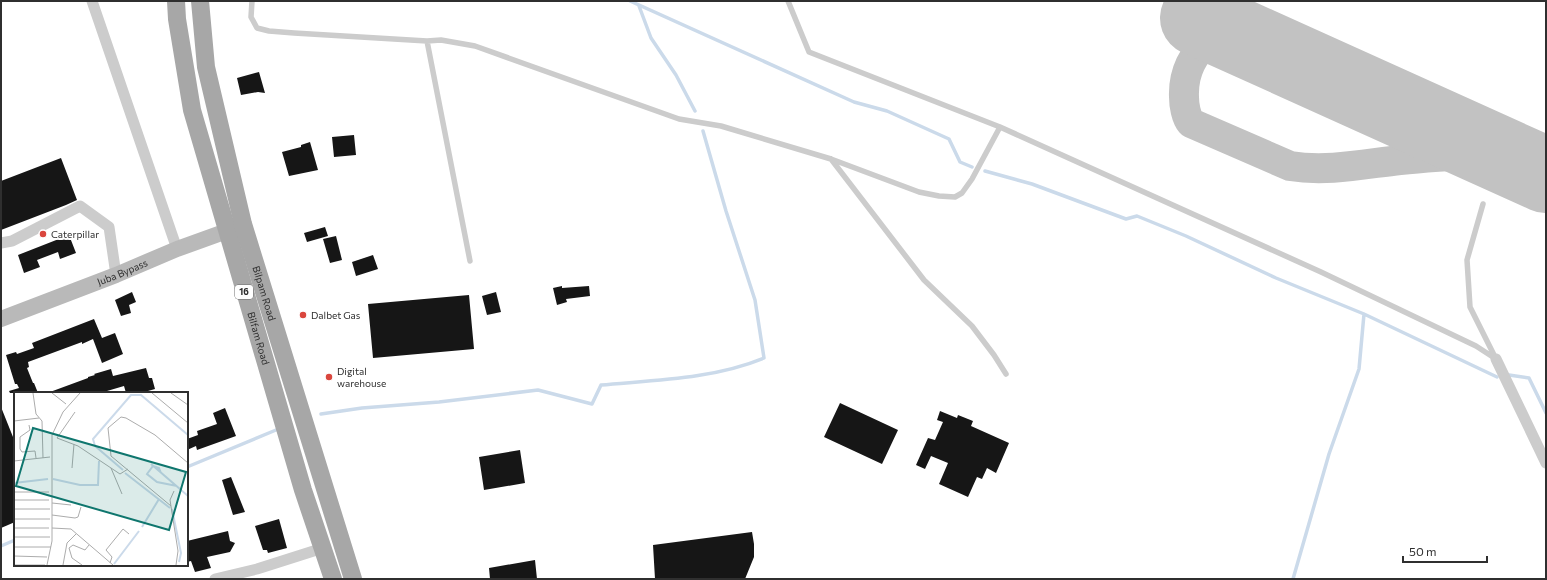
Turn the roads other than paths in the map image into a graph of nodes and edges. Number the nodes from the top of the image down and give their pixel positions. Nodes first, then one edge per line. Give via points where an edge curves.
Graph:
1 (92, 1) edge
2 (176, 1) edge
3 (200, 1) edge
4 (252, 1) edge
5 (788, 1) edge
6 (428, 41) junction
7 (1000, 126) junction
8 (831, 159) junction
9 (1483, 204) dead end
10 (243, 224) junction
11 (1, 243) edge
12 (177, 249) junction
13 (470, 261) dead end
14 (116, 275) junction
15 (1, 319) edge
16 (1496, 359) junction
17 (1006, 374) dead end
18 (1546, 463) edge
19 (323, 548) junction
20 (215, 579) edge
21 (333, 579) edge
22 (353, 579) edge

1 - 12 street
2 - 19 main road, Bilfam Road / 16 via 192,110 296,468
3 - 10 main road, Bilpam Road / 16 via 206,67
4 - 6 lane via 251,16 257,28 268,31
5 - 7 lane via 809,52
6 - 8 lane via 442,40 475,46 679,119 721,126
6 - 13 lane
7 - 8 lane via 972,180 962,193 955,197 919,192
7 - 16 lane via 1321,272 1476,346
8 - 17 lane via 924,280 972,326
9 - 16 lane via 1467,260 1470,307
10 - 12 main road, Juba Bypass
10 - 22 main road, Bilpam Road / 16
11 - 14 street via 12,241 80,206 109,227
12 - 14 main road, Juba Bypass
14 - 15 main road, Juba Bypass
16 - 18 street
19 - 20 street
19 - 21 main road, Bilfam Road / 16

